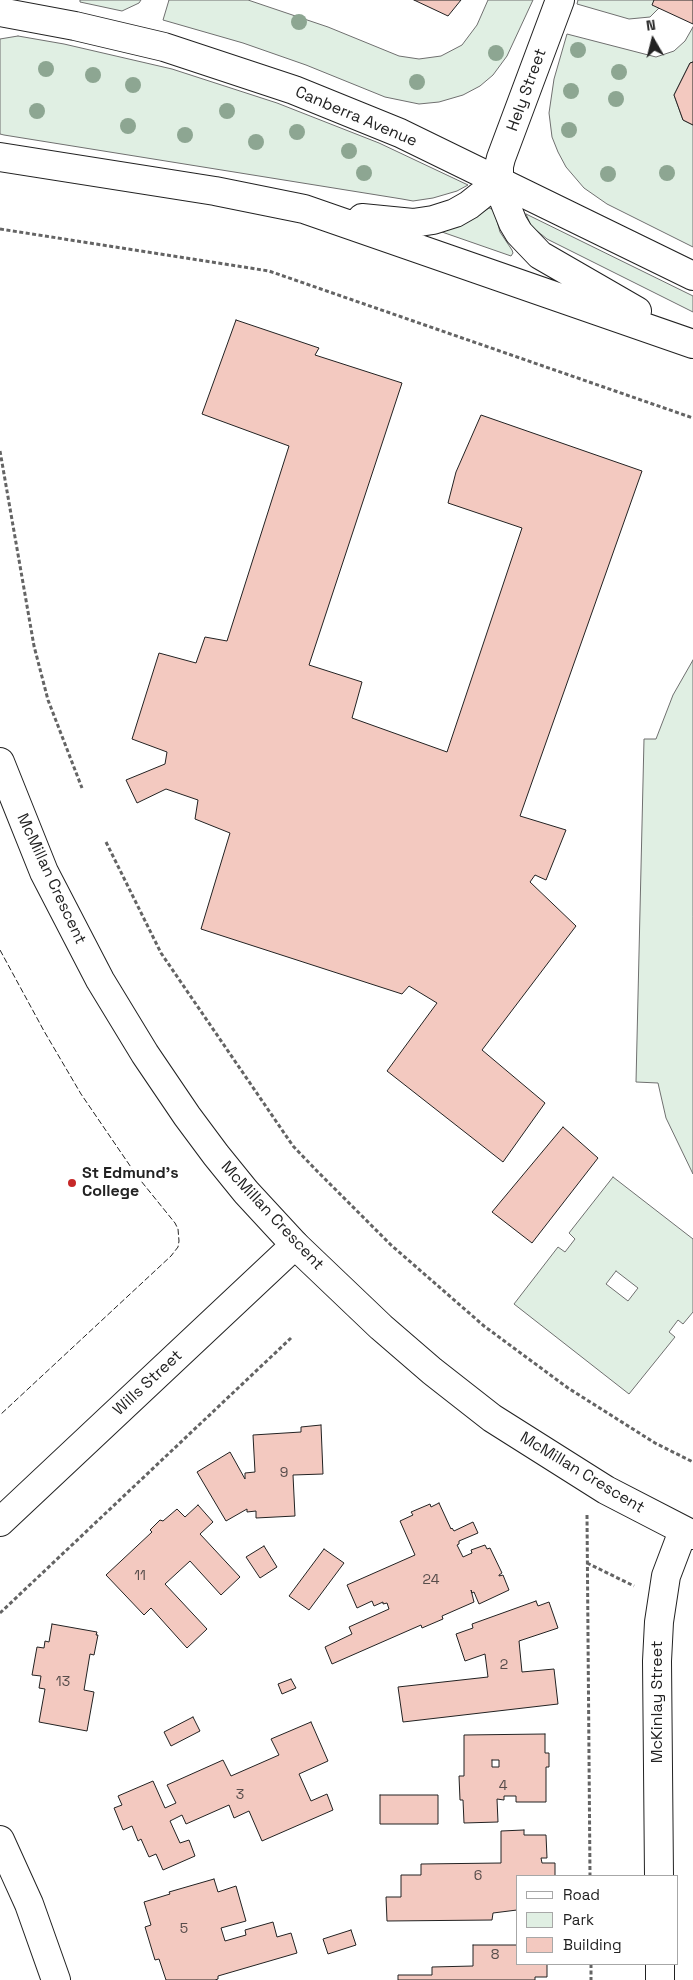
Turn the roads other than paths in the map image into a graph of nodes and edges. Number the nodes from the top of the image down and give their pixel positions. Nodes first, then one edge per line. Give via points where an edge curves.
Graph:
1 (560, 0) edge
2 (0, 12) edge
3 (0, 157) edge
4 (499, 180) junction
5 (304, 209) junction
6 (693, 276) edge
7 (693, 343) edge
8 (0, 762) edge
9 (295, 1245) junction
10 (0, 1522) edge
11 (688, 1533) edge
12 (0, 1840) edge
13 (659, 1875) edge
14 (660, 1965) edge
15 (56, 1980) edge
16 (660, 1980) edge

1 - 4 main road, Hely Street via 501,158
2 - 4 main road, Canberra Avenue via 75,26 228,67 365,119
3 - 5 main road via 215,191
4 - 5 main road via 455,213 426,221 392,221
4 - 6 main road, Canberra Avenue
4 - 7 main road via 513,223 540,255
5 - 7 main road
8 - 9 main road, McMillan Crescent via 44,872 113,1002 202,1137 246,1192
9 - 10 main road, Wills Street
9 - 11 main road, McMillan Crescent via 375,1322 492,1418 586,1479
11 - 13 main road, McKinlay Street via 666,1576 659,1622
12 - 15 main road via 29,1904
14 - 16 main road

